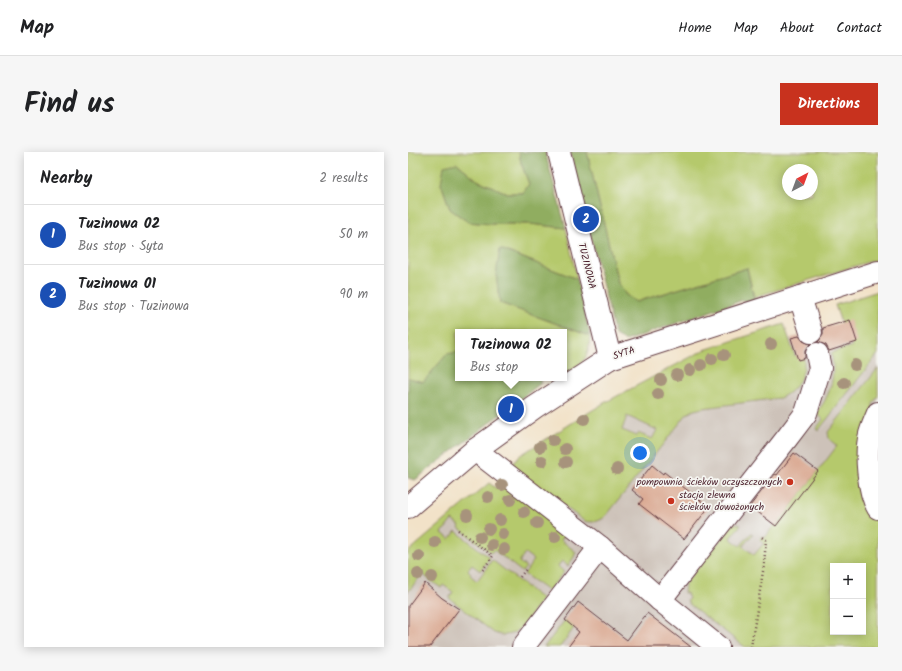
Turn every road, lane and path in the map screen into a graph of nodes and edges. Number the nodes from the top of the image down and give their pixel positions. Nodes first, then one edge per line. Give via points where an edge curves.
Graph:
1 (559, 152) edge
2 (878, 272) edge
3 (800, 297) junction
4 (811, 332) dead end
5 (817, 354) dead end
6 (610, 358) junction
7 (878, 413) edge
8 (475, 450) junction
9 (408, 507) edge
10 (878, 508) edge
11 (458, 530) dead end
12 (760, 536) dead end
13 (600, 547) junction
14 (527, 568) dead end
15 (482, 571) dead end
16 (520, 577) dead end
17 (660, 600) junction
18 (523, 647) edge
19 (718, 647) edge
20 (752, 647) edge

1 - 6 street, TUZINOWA
2 - 3 street, SYTA
3 - 4 street
3 - 6 street, SYTA
5 - 17 street via 820,368 806,413
6 - 8 street, SYTA
7 - 10 street via 870,435 867,469
8 - 9 street, SYTA
8 - 13 street
11 - 15 path via 493,556
12 - 20 path via 766,540
13 - 17 street
13 - 18 street
14 - 16 path
17 - 19 street

